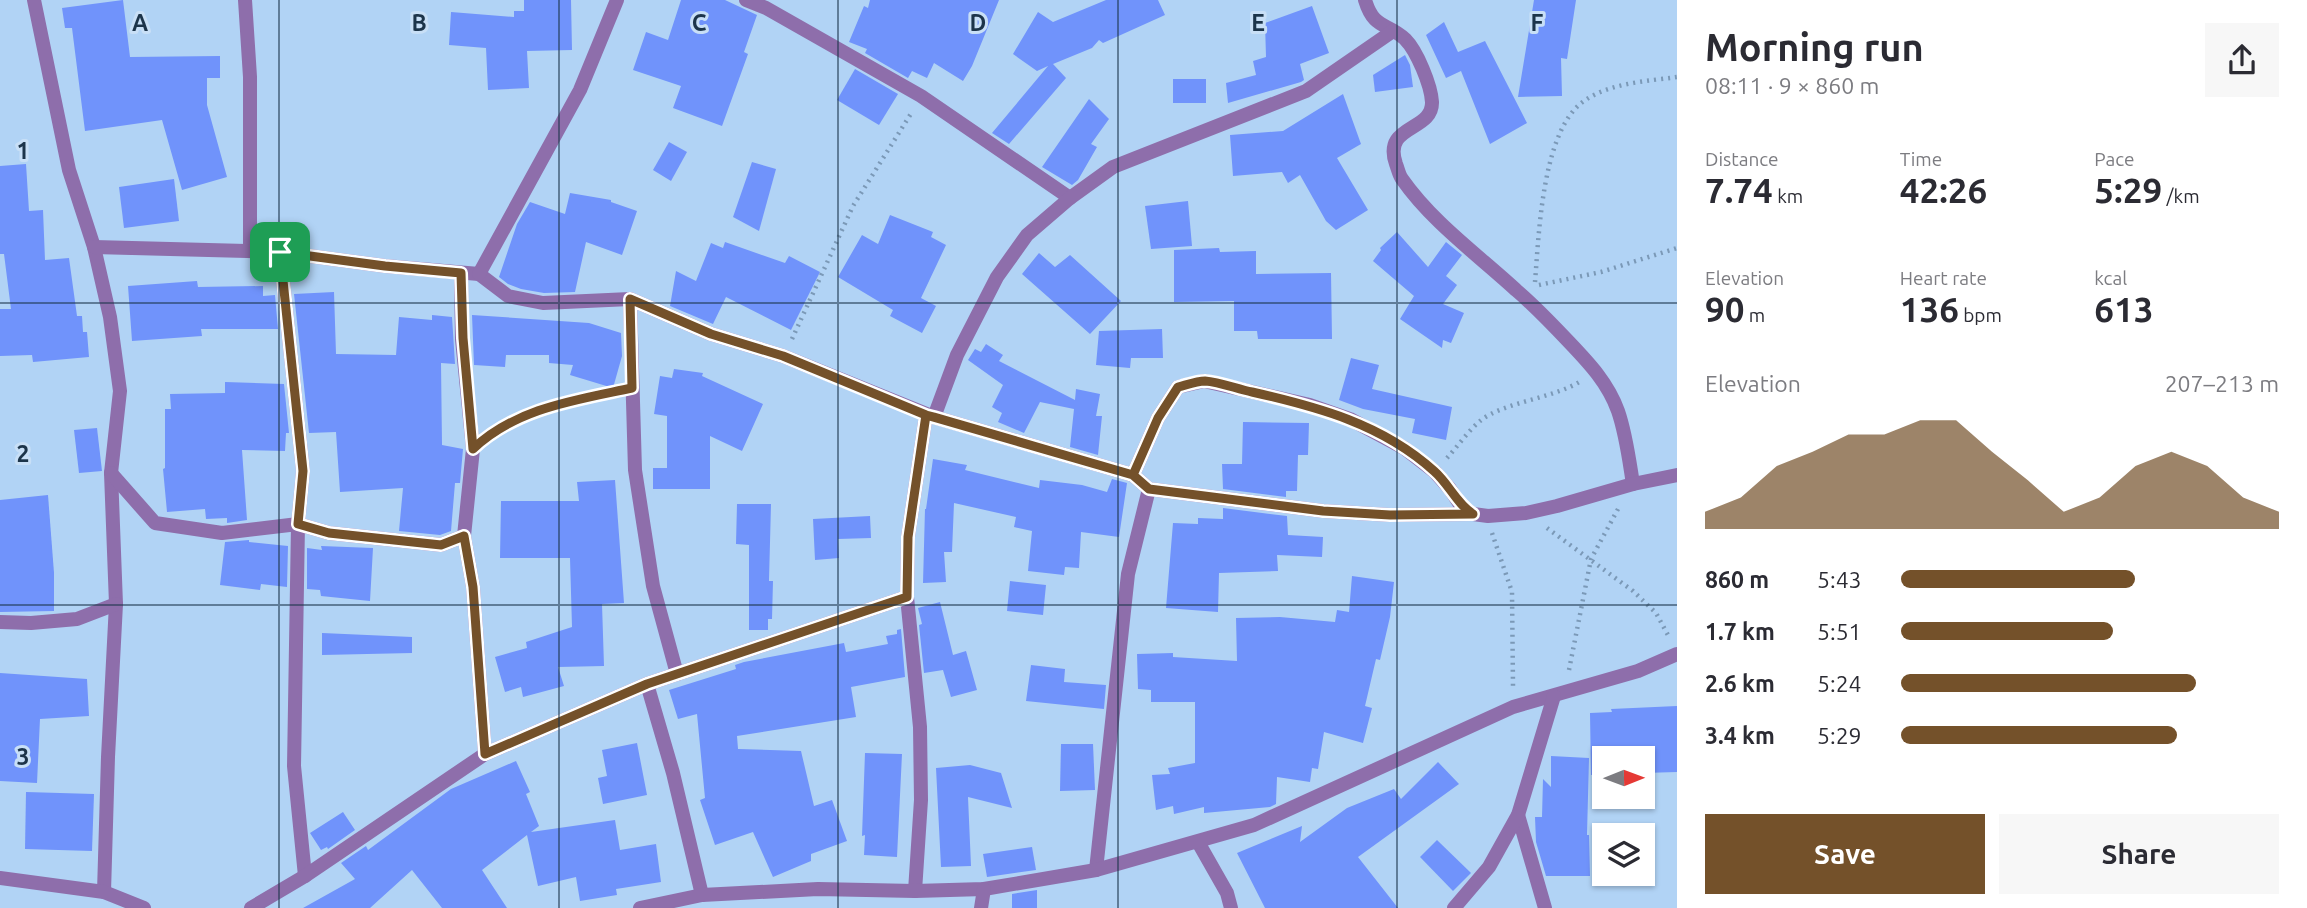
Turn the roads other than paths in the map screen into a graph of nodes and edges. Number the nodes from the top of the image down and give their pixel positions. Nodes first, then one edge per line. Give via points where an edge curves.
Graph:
1 (34, 0) edge
2 (245, 0) edge
3 (617, 0) edge
4 (746, 0) edge
5 (1365, 0) edge
6 (1393, 31) junction
7 (1070, 198) junction
8 (94, 247) junction
9 (250, 251) junction
10 (280, 252) junction
11 (461, 273) junction
12 (479, 274) junction
13 (630, 299) junction
14 (930, 416) junction
15 (111, 473) junction
16 (1133, 475) junction
17 (1677, 475) edge
18 (1633, 484) junction
19 (1149, 489) junction
20 (1480, 515) junction
21 (298, 524) junction
22 (464, 536) junction
23 (907, 597) junction
24 (116, 604) junction
25 (0, 622) edge
26 (1674, 649) edge
27 (677, 674) junction
28 (647, 684) junction
29 (1560, 693) junction
30 (485, 754) junction
31 (1518, 816) junction
32 (1198, 842) junction
33 (1096, 870) junction
34 (304, 876) junction
35 (0, 878) edge
36 (984, 889) junction
37 (915, 891) junction
38 (104, 892) junction
39 (702, 895) junction
40 (687, 903) edge
41 (144, 908) edge
42 (251, 908) edge
43 (640, 908) edge
44 (981, 908) edge
45 (1231, 908) edge
46 (1454, 908) edge
47 (1545, 908) edge

1 - 8 street via 69,170
2 - 9 street
3 - 12 street via 580,90
4 - 7 street via 921,96
5 - 6 street via 1374,20
6 - 7 street via 1306,91 1113,167
6 - 18 street via 1417,55 1432,101 1426,118 1395,143 1393,155 1400,177 1597,372 1618,410
7 - 14 street via 1027,235 997,277
8 - 9 street
8 - 15 street via 120,391
9 - 10 street
10 - 11 street
10 - 21 street via 303,471
11 - 12 street
11 - 22 street via 473,449
12 - 13 street via 508,296 543,303
13 - 14 street
13 - 27 street via 635,470 653,586
14 - 16 street
14 - 23 street via 908,537
15 - 21 street via 155,523 222,533
15 - 24 street
16 - 19 street
16 - 20 street via 1158,418 1178,387 1204,381 1350,419 1404,448 1435,471 1461,506
17 - 18 street
18 - 20 street via 1526,513
19 - 20 street via 1323,511
19 - 33 street via 1128,574
21 - 22 street via 329,533 441,545
21 - 34 street via 294,766
22 - 30 street via 473,587
23 - 27 street
23 - 37 street via 920,751
24 - 25 street via 77,619
24 - 38 street
26 - 29 street via 1638,671
27 - 28 street
28 - 30 street
28 - 39 street
29 - 31 street
29 - 32 street via 1513,707 1254,825
30 - 34 street
31 - 46 street via 1489,867
31 - 47 street
32 - 33 street
32 - 45 street
33 - 36 street
34 - 42 street
35 - 38 street
36 - 37 street
36 - 44 street
37 - 39 street via 818,889
38 - 41 street
39 - 40 street
40 - 43 street

